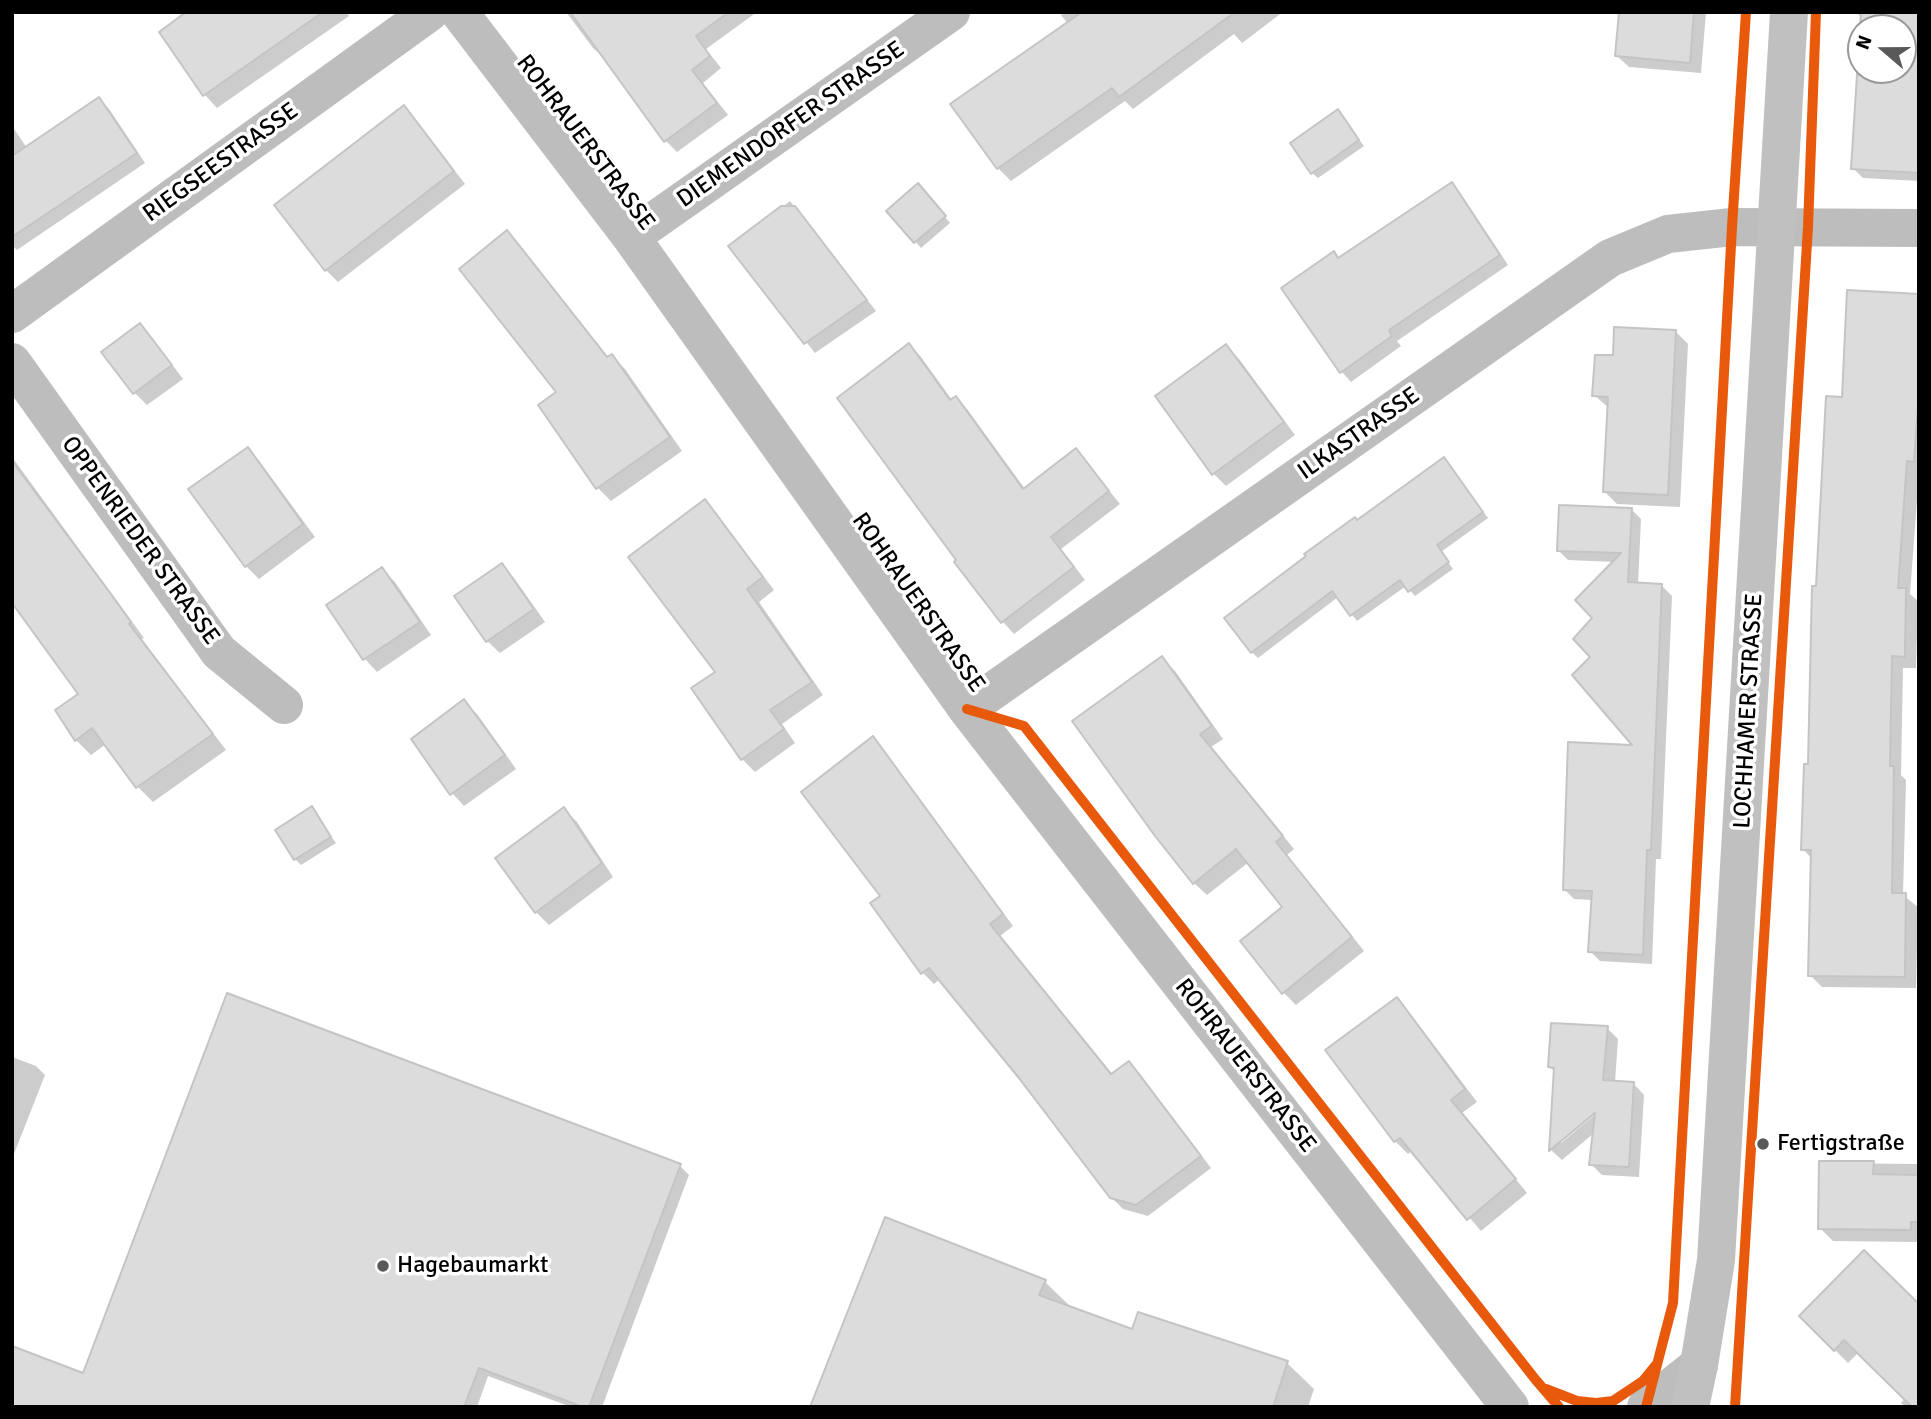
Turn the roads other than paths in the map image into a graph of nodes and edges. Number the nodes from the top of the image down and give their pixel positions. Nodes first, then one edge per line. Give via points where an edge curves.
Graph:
1 (430, 12) edge
2 (459, 12) edge
3 (951, 12) edge
4 (1789, 12) edge
5 (1777, 226) junction
6 (1919, 228) edge
7 (631, 237) junction
8 (12, 314) edge
9 (12, 362) edge
10 (284, 705) dead end
11 (967, 709) junction
12 (1699, 1365) junction
13 (1510, 1407) edge
14 (1646, 1407) edge
15 (1690, 1407) edge

1 - 8 street, RIEGSEESTRASSE
2 - 7 street, ROHRAUERSTRASSE
3 - 7 street, DIEMENDORFER STRASSE
4 - 5 main road, LOCHHAMER STRASSE
5 - 6 street, ILKASTRASSE
5 - 11 street, ILKASTRASSE via 1668,234 1610,258
5 - 12 main road, LOCHHAMER STRASSE via 1716,1260
7 - 11 street, ROHRAUERSTRASSE
9 - 10 street, OPPENRIEDER STRASSE via 219,652
11 - 13 street, ROHRAUERSTRASSE
12 - 14 street
12 - 15 main road, LOCHHAMER STRASSE

